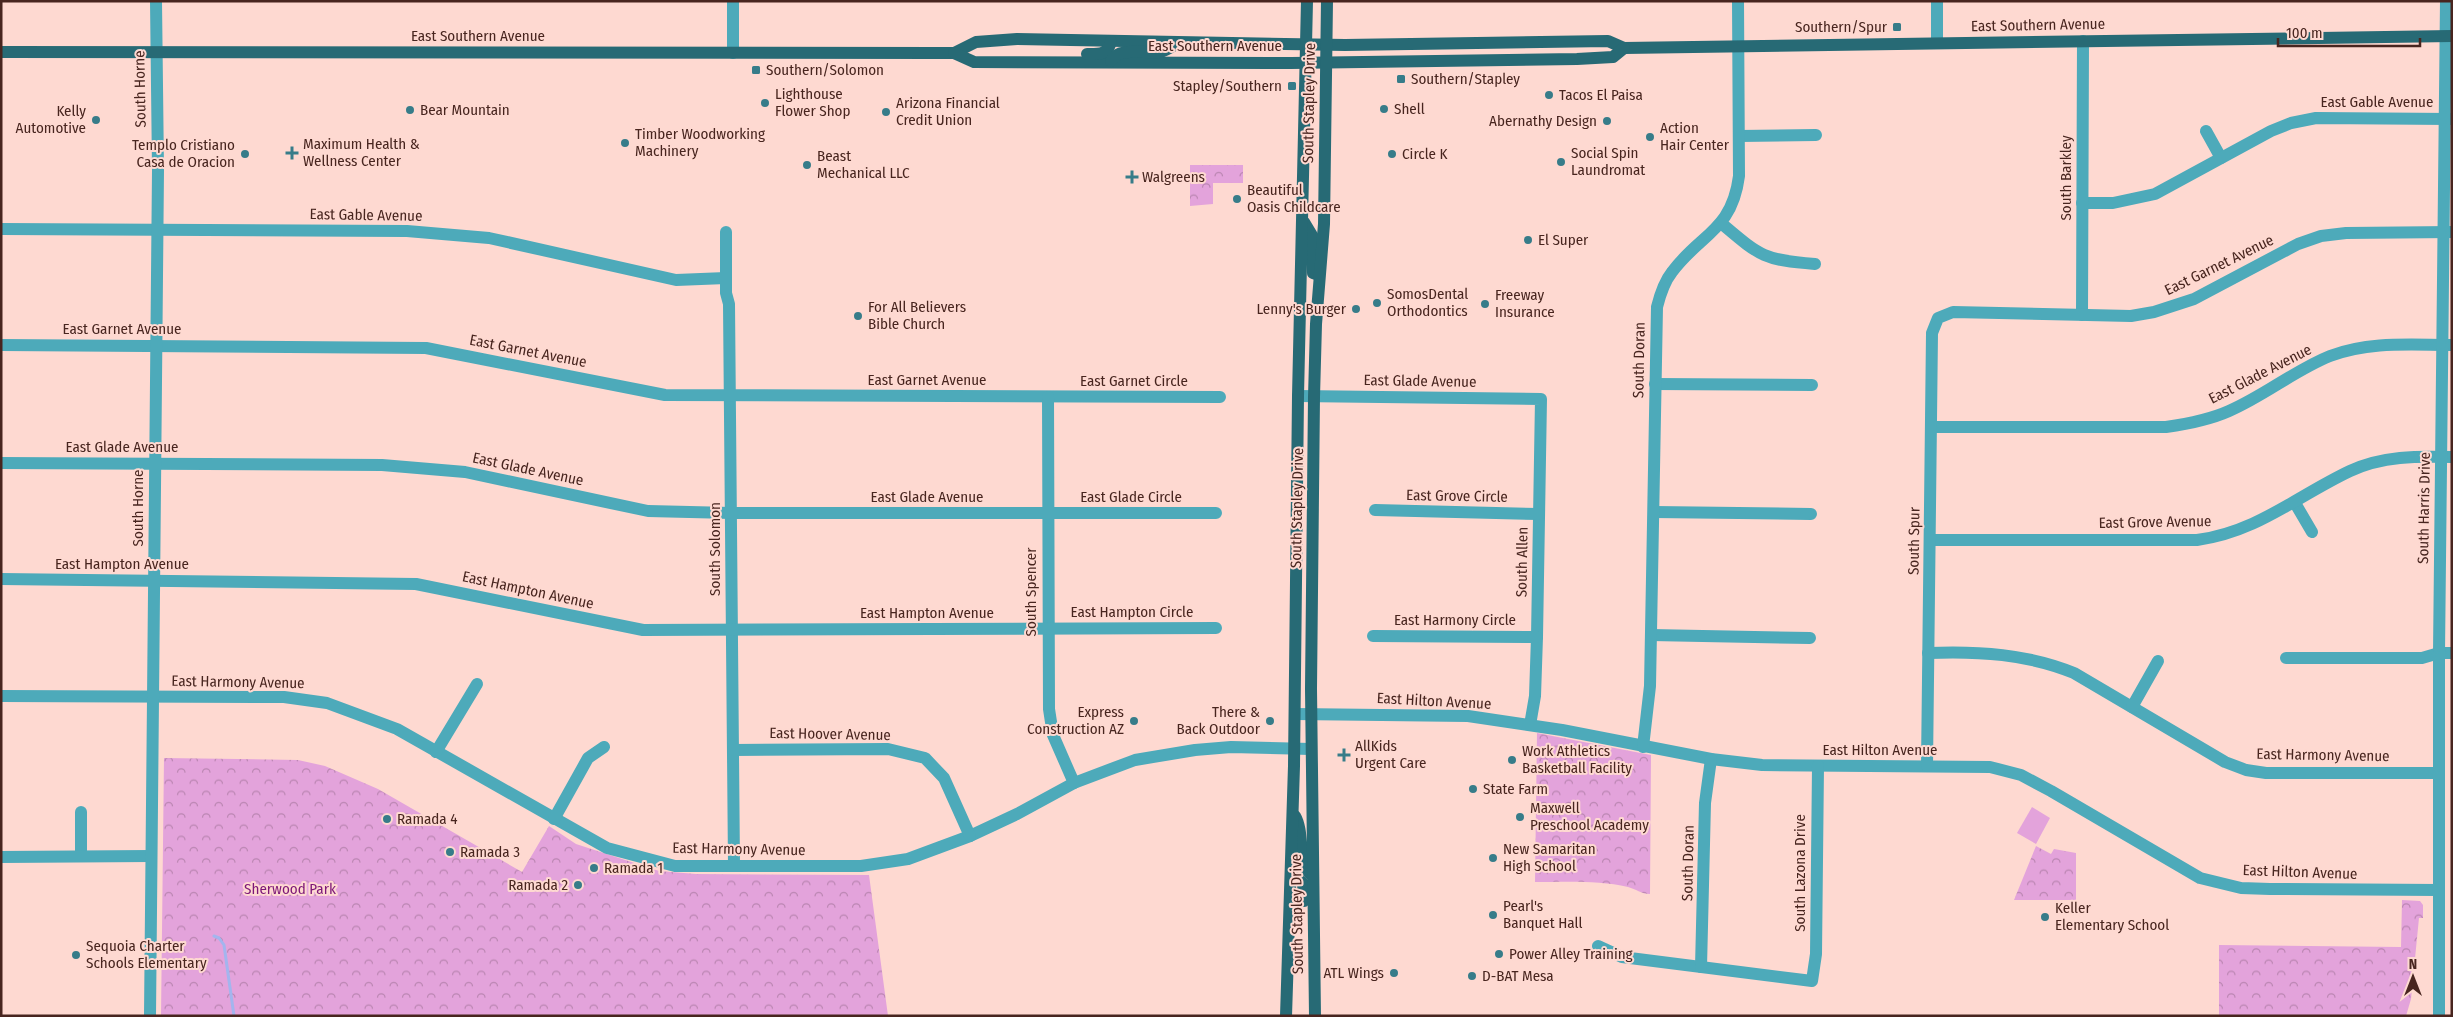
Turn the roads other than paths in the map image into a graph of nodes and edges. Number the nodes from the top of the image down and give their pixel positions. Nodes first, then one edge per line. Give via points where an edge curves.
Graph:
1 (156, 1) edge
2 (733, 1) edge
3 (1307, 1) edge
4 (1327, 1) edge
5 (1738, 1) edge
6 (1937, 1) edge
7 (2446, 1) edge
8 (2449, 36) edge
9 (1111, 41) junction
10 (2084, 41) junction
11 (1180, 42) junction
12 (1582, 42) junction
13 (1307, 43) junction
14 (1937, 43) junction
15 (1326, 44) junction
16 (1738, 46) junction
17 (1624, 48) junction
18 (1, 52) edge
19 (156, 52) junction
20 (733, 53) junction
21 (954, 53) junction
22 (1522, 60) junction
23 (1025, 62) junction
24 (1111, 62) junction
25 (1306, 62) junction
26 (1326, 62) junction
27 (2448, 119) edge
28 (2206, 131) dead end
29 (1816, 135) dead end
30 (1739, 136) junction
31 (2221, 158) junction
32 (2082, 204) junction
33 (1304, 222) junction
34 (1721, 223) junction
35 (1, 229) edge
36 (157, 229) junction
37 (726, 232) dead end
38 (2448, 232) edge
39 (1815, 264) dead end
40 (1320, 275) junction
41 (726, 278) junction
42 (2082, 315) junction
43 (1938, 318) joint
44 (1, 345) edge
45 (156, 346) junction
46 (2447, 346) edge
47 (1655, 384) junction
48 (1812, 385) dead end
49 (730, 396) junction
50 (1048, 396) junction
51 (1298, 396) junction
52 (1220, 397) dead end
53 (1314, 397) junction
54 (1541, 399) joint
55 (1931, 428) junction
56 (2447, 457) edge
57 (1, 463) edge
58 (154, 464) junction
59 (2295, 503) junction
60 (1375, 510) dead end
61 (1047, 512) junction
62 (1654, 512) junction
63 (731, 513) junction
64 (1216, 513) dead end
65 (1539, 514) junction
66 (1811, 514) dead end
67 (2312, 532) dead end
68 (1930, 540) junction
69 (1, 579) edge
70 (154, 580) junction
71 (1216, 628) dead end
72 (732, 629) junction
73 (1048, 629) junction
74 (1651, 635) junction
75 (1373, 636) dead end
76 (1537, 637) junction
77 (1810, 638) dead end
78 (1928, 653) junction
79 (2438, 653) junction
80 (2452, 653) edge
81 (2286, 658) dead end
82 (2158, 661) dead end
83 (477, 684) dead end
84 (1, 696) edge
85 (152, 697) junction
86 (2132, 707) junction
87 (1294, 714) junction
88 (1312, 714) junction
89 (1530, 725) junction
90 (604, 747) dead end
91 (1643, 747) junction
92 (1294, 749) junction
93 (1312, 749) junction
94 (733, 750) junction
95 (436, 752) junction
96 (1711, 759) junction
97 (1818, 766) junction
98 (1927, 766) junction
99 (2440, 773) junction
100 (1074, 783) junction
101 (81, 812) dead end
102 (1292, 812) junction
103 (554, 819) junction
104 (970, 836) junction
105 (81, 856) junction
106 (151, 856) junction
107 (1, 857) edge
108 (734, 866) junction
109 (1291, 875) junction
110 (1312, 875) junction
111 (2439, 890) junction
112 (1313, 933) junction
113 (1598, 946) dead end
114 (1701, 967) junction
115 (150, 1016) edge
116 (1286, 1016) edge
117 (1315, 1016) edge
118 (2440, 1016) edge

1 - 19 street, South Horne
2 - 20 street
3 - 13 main road, South Stapley Drive
4 - 15 main road, South Stapley Drive
5 - 16 street, South Doran
6 - 14 street
7 - 8 street, South Harris Drive
8 - 10 main road, East Southern Avenue
8 - 27 street, South Harris Drive
9 - 11 main road, East Southern Avenue
9 - 21 main road, East Southern Avenue via 1017,39 976,42
9 - 23 main road via 1105,53 1042,54
10 - 14 main road, East Southern Avenue
10 - 32 street, South Barkley
11 - 13 main road, East Southern Avenue
11 - 24 main road via 1162,52 1125,53 1115,56
12 - 15 main road, East Southern Avenue
12 - 17 main road, East Southern Avenue via 1608,41
12 - 22 main road via 1570,47 1527,53
13 - 15 main road, East Southern Avenue
13 - 25 main road, South Stapley Drive
14 - 16 main road, East Southern Avenue
15 - 26 main road, South Stapley Drive
16 - 17 main road, East Southern Avenue
16 - 30 street, South Doran
17 - 22 main road, East Southern Avenue via 1613,57
18 - 19 main road, East Southern Avenue
19 - 20 main road, East Southern Avenue
19 - 36 street, South Horne
20 - 21 main road, East Southern Avenue
21 - 23 main road, East Southern Avenue via 974,62
22 - 26 main road, East Southern Avenue
23 - 24 main road, East Southern Avenue
24 - 25 main road, East Southern Avenue
25 - 26 main road, East Southern Avenue
25 - 33 main road, South Stapley Drive
26 - 40 main road, South Stapley Drive via 1324,224
27 - 31 street, East Gable Avenue via 2316,118 2271,131
27 - 38 street, South Harris Drive
28 - 31 street
29 - 30 street
30 - 34 street, South Doran via 1737,192
31 - 32 street, East Gable Avenue via 2155,194 2113,203
32 - 42 street, South Barkley
33 - 40 main road via 1312,237 1313,273
33 - 51 main road, South Stapley Drive
34 - 39 street via 1769,258
34 - 47 street, South Doran via 1671,272 1664,286 1656,321
35 - 36 street, East Gable Avenue
36 - 41 street, East Gable Avenue via 407,231 489,238 676,280
36 - 45 street, South Horne
37 - 41 street, South Solomon
38 - 42 street, East Garnet Avenue via 2321,236 2298,244 2174,307 2130,316
38 - 46 street, South Harris Drive
40 - 53 main road, South Stapley Drive
41 - 49 street, South Solomon via 730,304
42 - 43 street, East Garnet Avenue via 1953,312
43 - 55 street, South Spur via 1932,334
44 - 45 street, East Garnet Avenue
45 - 49 street, East Garnet Avenue via 426,348 665,395
45 - 58 street, South Horne
46 - 55 street, East Glade Avenue via 2374,345 2353,349 2329,357 2229,411 2187,424
46 - 56 street, South Harris Drive
47 - 48 street
47 - 62 street, South Doran
49 - 50 street, East Garnet Avenue
49 - 63 street, South Solomon
50 - 52 street, East Garnet Circle
50 - 61 street, South Spencer
51 - 53 street, East Glade Avenue
51 - 87 main road, South Stapley Drive
53 - 54 street, East Glade Avenue
53 - 88 main road, South Stapley Drive
54 - 65 street, South Allen
55 - 68 street, South Spur
56 - 59 street, East Grove Avenue via 2403,457 2363,466
56 - 79 street, South Harris Drive
57 - 58 street, East Glade Avenue
58 - 63 street, East Glade Avenue via 382,465 465,472 648,511
58 - 70 street, South Horne
59 - 67 street
59 - 68 street, East Grove Avenue via 2238,531 2197,540
60 - 65 street, East Grove Circle
61 - 63 street, East Glade Avenue
61 - 64 street, East Glade Circle
61 - 73 street, South Spencer
62 - 66 street
62 - 74 street, South Doran
63 - 72 street, South Solomon
65 - 76 street, South Allen
68 - 78 street, South Spur
69 - 70 street, East Hampton Avenue
70 - 72 street, East Hampton Avenue via 416,584 643,630
70 - 85 street, South Horne
71 - 73 street, East Hampton Circle
72 - 73 street, East Hampton Avenue
72 - 94 street, South Solomon
73 - 100 street, South Spencer via 1048,692 1053,736
74 - 77 street
74 - 91 street, South Doran via 1650,686
75 - 76 street, East Harmony Circle
76 - 89 street, South Allen via 1535,696
78 - 86 street, East Harmony Avenue via 1989,653 2055,666 2074,673
78 - 98 street, South Spur
79 - 80 street
79 - 81 street via 2422,658
79 - 99 street, South Harris Drive
82 - 86 street
83 - 95 street
84 - 85 street, East Harmony Avenue
85 - 95 street, East Harmony Avenue via 284,697 327,703 397,729
85 - 106 street, South Horne
86 - 99 street, East Harmony Avenue via 2225,762 2246,770 2266,773
87 - 88 street, East Hilton Avenue
87 - 92 main road, South Stapley Drive
88 - 89 street, East Hilton Avenue via 1468,716
88 - 93 main road, South Stapley Drive
89 - 91 street, East Hilton Avenue
90 - 103 street via 588,758
91 - 96 street, East Hilton Avenue
92 - 93 street, East Harmony Avenue
92 - 100 street, East Harmony Avenue via 1231,748 1166,753 1135,760
92 - 102 main road, South Stapley Drive
93 - 110 main road, South Stapley Drive
94 - 104 street, East Hoover Avenue via 888,749 925,758 944,778
94 - 108 street, South Solomon
95 - 103 street, East Harmony Avenue
96 - 97 street, East Hilton Avenue via 1762,765
96 - 114 street, South Doran via 1705,803
97 - 98 street, East Hilton Avenue
97 - 114 street, South Lazona Drive via 1816,954 1812,981
98 - 111 street, East Hilton Avenue via 1990,766 2021,775 2151,852 2211,881 2241,888
99 - 111 street, South Harris Drive
100 - 104 street, East Harmony Avenue
101 - 105 street
102 - 109 main road, South Stapley Drive
102 - 110 main road via 1302,836 1304,866
103 - 108 street, East Harmony Avenue via 607,848 657,863
104 - 108 street, East Harmony Avenue via 908,859 867,865
105 - 106 street
105 - 107 street
106 - 115 street, South Horne
109 - 112 main road via 1303,883 1305,924
109 - 116 main road, South Stapley Drive
110 - 112 main road, South Stapley Drive
111 - 118 street, South Harris Drive
112 - 117 main road, South Stapley Drive
113 - 114 street via 1622,957

